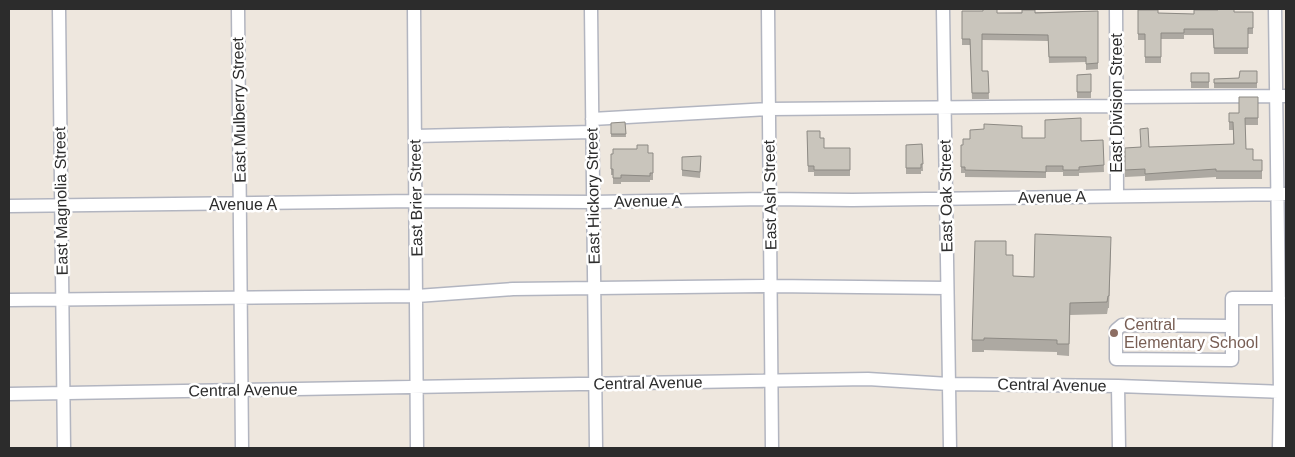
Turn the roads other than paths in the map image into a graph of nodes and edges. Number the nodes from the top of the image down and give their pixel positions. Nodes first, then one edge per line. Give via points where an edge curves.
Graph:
1 (59, 9) edge
2 (238, 9) edge
3 (414, 9) edge
4 (591, 9) edge
5 (768, 9) edge
6 (943, 9) edge
7 (1116, 9) edge
8 (1275, 9) edge
9 (1281, 96) edge
10 (1116, 101) junction
11 (945, 108) junction
12 (769, 109) junction
13 (592, 119) junction
14 (592, 132) junction
15 (415, 136) junction
16 (1282, 194) edge
17 (1117, 196) junction
18 (770, 199) junction
19 (946, 199) junction
20 (416, 201) junction
21 (593, 202) junction
22 (240, 204) junction
23 (61, 205) junction
24 (9, 206) edge
25 (771, 286) junction
26 (594, 288) junction
27 (948, 288) junction
28 (417, 296) junction
29 (240, 298) junction
30 (1279, 298) junction
31 (9, 300) edge
32 (62, 300) junction
33 (1232, 326) junction
34 (772, 381) junction
35 (595, 384) junction
36 (949, 384) junction
37 (1118, 386) junction
38 (418, 387) junction
39 (242, 391) junction
40 (1283, 392) edge
41 (9, 394) edge
42 (63, 394) junction
43 (64, 448) edge
44 (242, 448) edge
45 (417, 448) edge
46 (596, 448) edge
47 (772, 448) edge
48 (950, 448) edge
49 (1119, 448) edge
50 (1279, 448) edge

1 - 23 street, East Magnolia Street
2 - 22 street, East Mulberry Street
3 - 15 street, East Brier Street
4 - 13 street, East Hickory Street
5 - 12 street, East Ash Street
6 - 11 street, East Oak Street
7 - 10 street, East Division Street
8 - 9 street
9 - 10 street
9 - 16 street
10 - 11 street
10 - 17 street, East Division Street
11 - 12 street
11 - 19 street, East Oak Street
12 - 13 street
12 - 18 street, East Ash Street
13 - 14 street, East Hickory Street
14 - 15 street
14 - 21 street, East Hickory Street
15 - 20 street, East Brier Street
16 - 17 street, Avenue A
16 - 30 street
17 - 19 street, Avenue A
18 - 19 street, Avenue A
18 - 21 street, Avenue A
18 - 25 street, East Ash Street
19 - 27 street, East Oak Street
20 - 21 street, Avenue A
20 - 22 street, Avenue A
20 - 28 street, East Brier Street
21 - 26 street, East Hickory Street
22 - 23 street, Avenue A
22 - 29 street, East Mulberry Street
23 - 24 street, Avenue A
23 - 32 street, East Magnolia Street
25 - 26 street
25 - 27 street
25 - 34 street, East Ash Street
26 - 28 street via 513,289
26 - 35 street, East Hickory Street
27 - 36 street, East Oak Street
28 - 29 street
28 - 38 street, East Brier Street
29 - 32 street
29 - 39 street, East Mulberry Street
30 - 33 street via 1232,298
30 - 40 street
31 - 32 street
32 - 42 street, East Magnolia Street
33 - 33 street via 1232,360 1116,359 1116,330 1122,325
34 - 35 street, Central Avenue
34 - 36 street, Central Avenue via 868,379
34 - 47 street, East Ash Street
35 - 38 street, Central Avenue
35 - 46 street, East Hickory Street
36 - 37 street, Central Avenue
36 - 48 street, East Oak Street
37 - 40 street, Central Avenue
37 - 49 street
38 - 39 street, Central Avenue
38 - 45 street, East Brier Street
39 - 42 street, Central Avenue
39 - 44 street, East Mulberry Street
40 - 50 street
41 - 42 street, Central Avenue
42 - 43 street, East Magnolia Street

